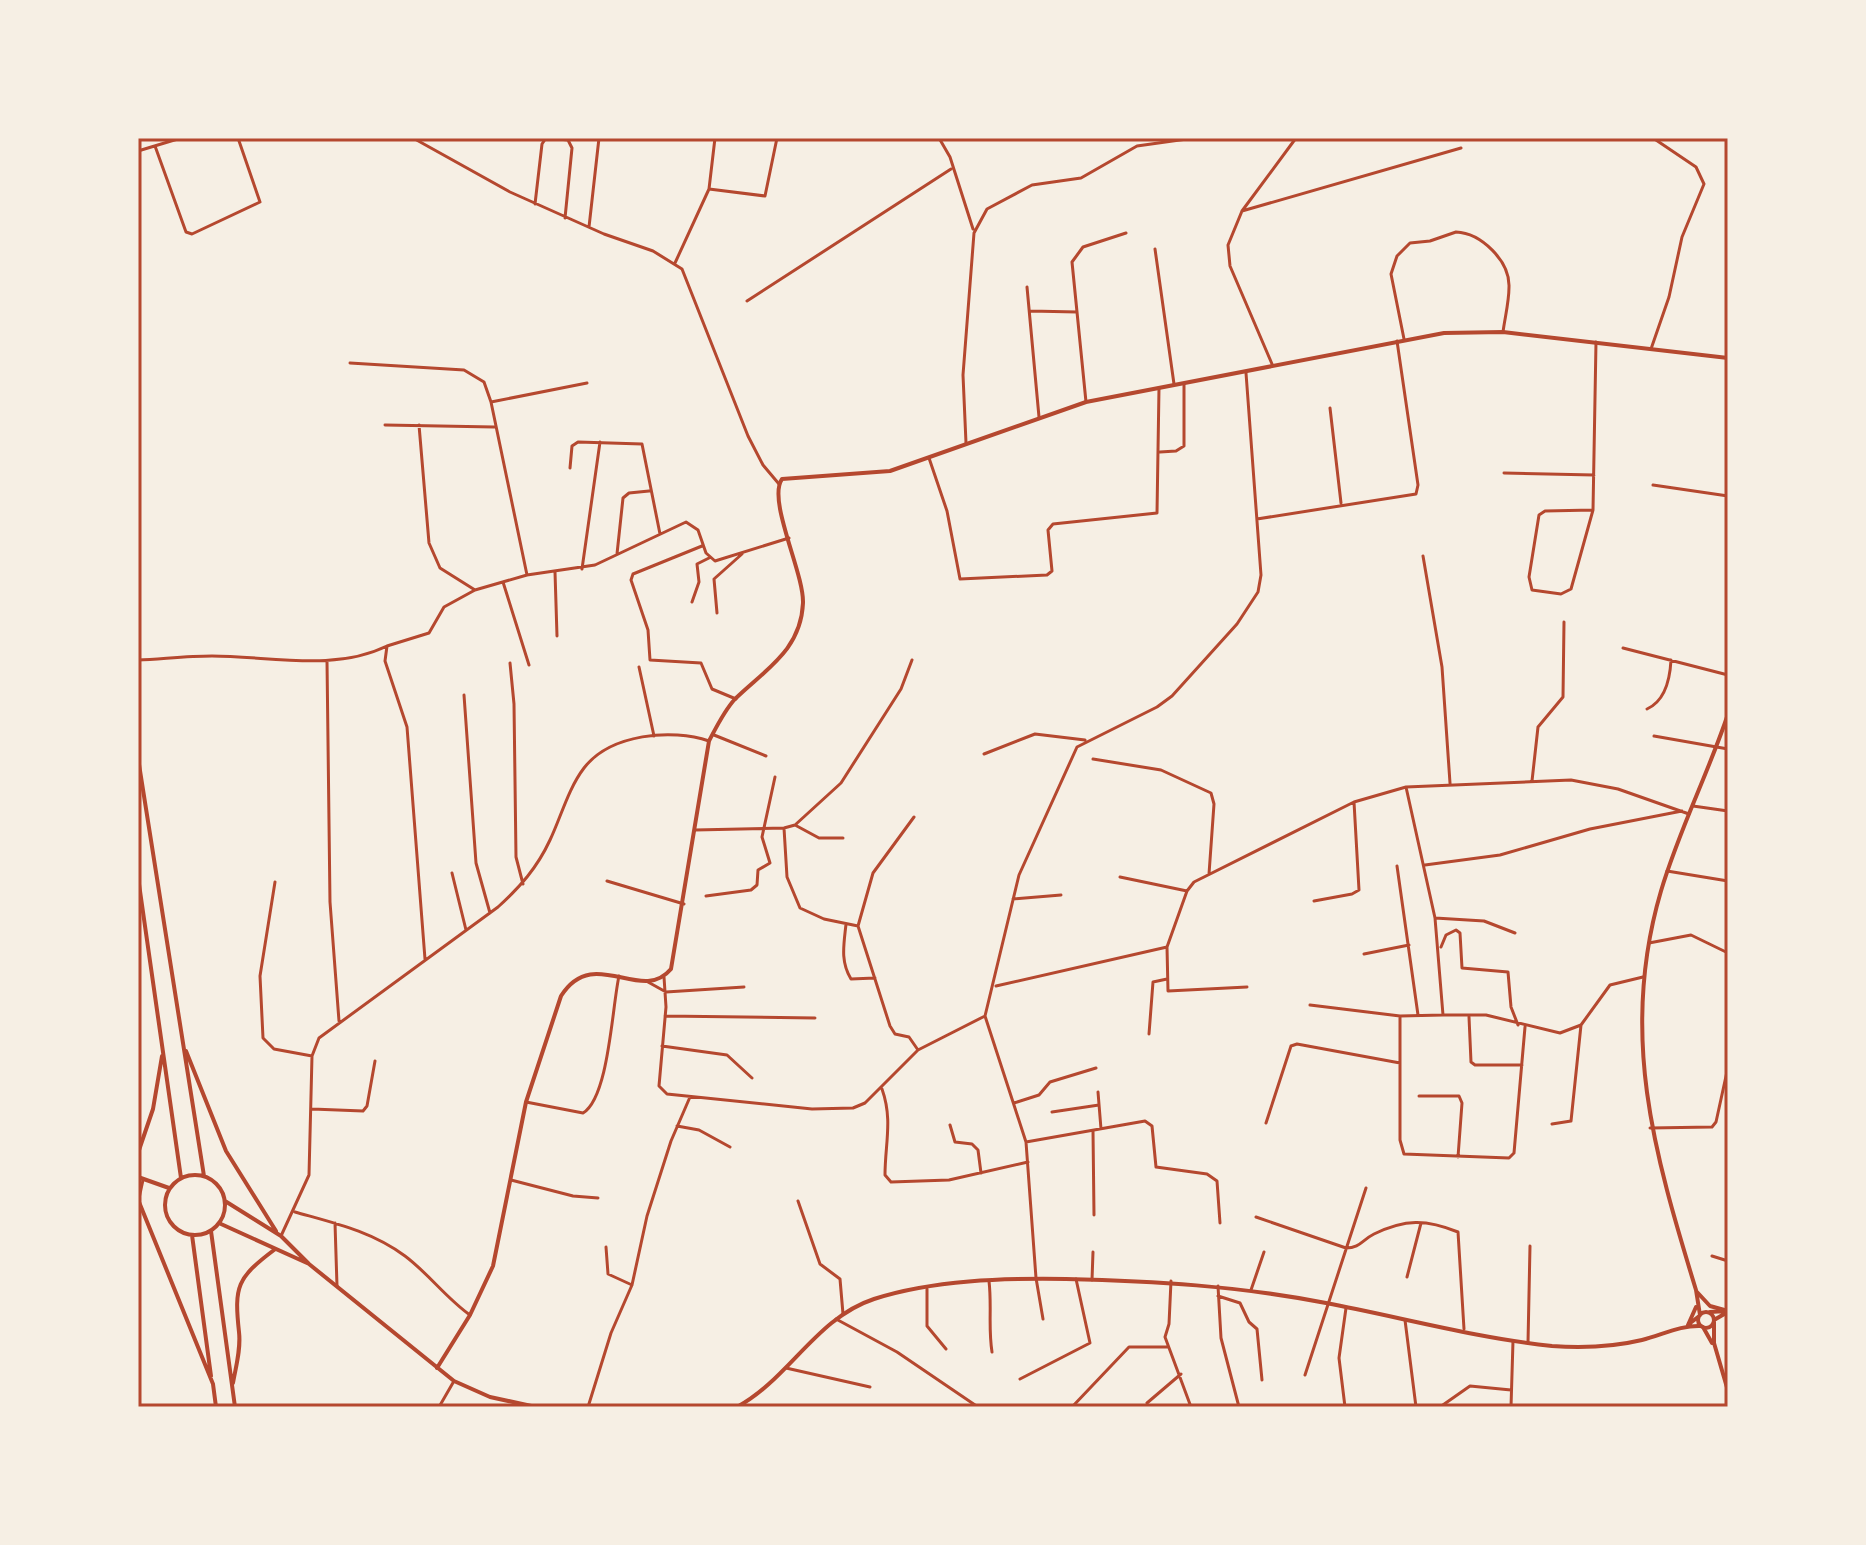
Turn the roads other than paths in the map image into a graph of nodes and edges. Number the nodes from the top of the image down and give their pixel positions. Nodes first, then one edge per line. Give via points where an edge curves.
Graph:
1 (181, 138) edge
2 (238, 138) edge
3 (413, 138) edge
4 (548, 138) edge
5 (599, 138) edge
6 (715, 138) edge
7 (777, 138) edge
8 (939, 138) edge
9 (1194, 138) edge
10 (1296, 138) edge
11 (1653, 138) edge
12 (155, 146) junction
13 (1461, 148) dead end
14 (138, 151) edge
15 (951, 169) junction
16 (709, 189) junction
17 (535, 204) junction
18 (1242, 211) junction
19 (565, 218) junction
20 (589, 227) junction
21 (974, 233) junction
22 (1126, 233) dead end
23 (1155, 249) dead end
24 (675, 263) junction
25 (1027, 287) dead end
26 (747, 301) dead end
27 (1030, 311) junction
28 (1077, 312) junction
29 (1503, 332) junction
30 (1404, 339) junction
31 (1397, 340) junction
32 (1596, 342) junction
33 (1651, 349) junction
34 (1728, 358) edge
35 (350, 363) dead end
36 (1272, 364) junction
37 (1246, 369) junction
38 (1184, 381) junction
39 (587, 383) dead end
40 (1174, 384) junction
41 (1159, 386) junction
42 (491, 402) junction
43 (1086, 402) junction
44 (1330, 408) dead end
45 (1039, 417) junction
46 (385, 425) dead end
47 (419, 425) junction
48 (494, 427) junction
49 (600, 442) junction
50 (966, 443) junction
51 (1160, 452) junction
52 (929, 458) junction
53 (570, 468) dead end
54 (1504, 473) dead end
55 (1594, 475) junction
56 (779, 484) junction
57 (1653, 485) dead end
58 (649, 491) junction
59 (1728, 496) edge
60 (1341, 503) junction
61 (1593, 510) junction
62 (1257, 519) junction
63 (660, 534) junction
64 (789, 538) junction
65 (704, 545) junction
66 (745, 552) junction
67 (617, 555) junction
68 (1423, 556) dead end
69 (709, 558) junction
70 (582, 569) junction
71 (555, 572) junction
72 (527, 575) junction
73 (503, 582) junction
74 (475, 590) junction
75 (692, 602) dead end
76 (717, 613) dead end
77 (1564, 622) dead end
78 (557, 636) dead end
79 (387, 646) junction
80 (1623, 648) dead end
81 (138, 660) edge
82 (912, 660) dead end
83 (1671, 660) junction
84 (327, 661) junction
85 (510, 663) dead end
86 (529, 665) dead end
87 (639, 667) dead end
88 (1728, 675) edge
89 (464, 695) dead end
90 (736, 699) junction
91 (1647, 709) dead end
92 (1728, 714) edge
93 (713, 734) junction
94 (654, 736) junction
95 (1654, 736) dead end
96 (1085, 740) junction
97 (709, 741) junction
98 (1716, 748) junction
99 (1728, 749) edge
100 (984, 754) dead end
101 (766, 756) dead end
102 (138, 758) edge
103 (1093, 759) dead end
104 (775, 777) dead end
105 (1532, 781) junction
106 (1450, 783) junction
107 (1406, 787) junction
108 (1354, 802) junction
109 (1693, 806) junction
110 (1682, 811) junction
111 (1728, 811) edge
112 (1689, 814) junction
113 (914, 817) dead end
114 (795, 825) junction
115 (784, 828) junction
116 (763, 829) junction
117 (695, 830) junction
118 (843, 838) dead end
119 (1425, 865) junction
120 (1397, 866) dead end
121 (1667, 871) junction
122 (452, 873) dead end
123 (1209, 874) junction
124 (138, 877) edge
125 (1120, 877) dead end
126 (607, 881) dead end
127 (1728, 881) edge
128 (275, 882) dead end
129 (523, 884) junction
130 (1187, 891) junction
131 (1061, 895) dead end
132 (706, 896) dead end
133 (139, 897) edge
134 (1013, 899) junction
135 (1314, 901) dead end
136 (684, 904) junction
137 (490, 913) junction
138 (1435, 918) junction
139 (846, 924) junction
140 (858, 926) junction
141 (466, 930) junction
142 (1515, 933) dead end
143 (147, 942) junction
144 (1649, 943) junction
145 (138, 944) edge
146 (1409, 945) junction
147 (1167, 947) junction
148 (1439, 951) junction
149 (1728, 953) edge
150 (1364, 954) dead end
151 (425, 959) junction
152 (619, 976) junction
153 (664, 977) junction
154 (1643, 977) junction
155 (875, 978) junction
156 (1167, 979) junction
157 (648, 982) junction
158 (994, 986) junction
159 (744, 987) dead end
160 (1247, 987) dead end
161 (666, 992) junction
162 (1310, 1005) dead end
163 (1418, 1015) junction
164 (1443, 1015) junction
165 (665, 1016) junction
166 (985, 1016) junction
167 (1400, 1016) junction
168 (1469, 1016) junction
169 (815, 1018) dead end
170 (339, 1021) junction
171 (1518, 1025) junction
172 (1581, 1025) junction
173 (1525, 1027) junction
174 (1149, 1034) dead end
175 (661, 1046) junction
176 (185, 1049) junction
177 (163, 1050) junction
178 (918, 1050) junction
179 (312, 1056) junction
180 (375, 1061) dead end
181 (1400, 1063) junction
182 (1522, 1065) junction
183 (1728, 1067) edge
184 (1096, 1068) dead end
185 (752, 1078) dead end
186 (881, 1088) junction
187 (1098, 1092) dead end
188 (1419, 1096) dead end
189 (690, 1097) junction
190 (526, 1102) junction
191 (1014, 1103) junction
192 (1099, 1105) junction
193 (312, 1109) junction
194 (1052, 1112) dead end
195 (1266, 1123) dead end
196 (1552, 1124) dead end
197 (950, 1125) dead end
198 (677, 1126) junction
199 (1650, 1128) junction
200 (1101, 1129) junction
201 (1093, 1131) junction
202 (1026, 1142) junction
203 (730, 1147) dead end
204 (138, 1153) edge
205 (1458, 1157) junction
206 (1028, 1162) junction
207 (981, 1173) junction
208 (204, 1176) junction
209 (141, 1178) edge
210 (181, 1178) junction
211 (510, 1180) junction
212 (169, 1188) junction
213 (1366, 1188) dead end
214 (598, 1198) dead end
215 (225, 1201) junction
216 (798, 1201) dead end
217 (139, 1202) edge
218 (295, 1211) junction
219 (1094, 1215) dead end
220 (1256, 1217) dead end
221 (220, 1223) junction
222 (335, 1223) junction
223 (1220, 1223) dead end
224 (1421, 1223) junction
225 (211, 1231) junction
226 (192, 1235) junction
227 (279, 1235) junction
228 (1530, 1246) dead end
229 (606, 1247) dead end
230 (1346, 1248) junction
231 (274, 1250) junction
232 (1093, 1252) dead end
233 (1264, 1252) dead end
234 (1712, 1256) dead end
235 (1728, 1261) edge
236 (309, 1264) junction
237 (1407, 1277) dead end
238 (1036, 1278) junction
239 (1076, 1279) junction
240 (1092, 1280) junction
241 (989, 1281) junction
242 (1171, 1281) junction
243 (632, 1285) junction
244 (337, 1286) junction
245 (1218, 1286) junction
246 (927, 1289) junction
247 (1251, 1290) junction
248 (1696, 1291) junction
249 (1218, 1296) junction
250 (1698, 1300) junction
251 (1327, 1303) junction
252 (1346, 1308) junction
253 (1728, 1311) edge
254 (1709, 1312) junction
255 (843, 1314) junction
256 (470, 1315) junction
257 (1699, 1316) junction
258 (1405, 1318) junction
259 (836, 1319) junction
260 (1043, 1319) dead end
261 (1714, 1321) junction
262 (1686, 1326) junction
263 (1702, 1327) junction
264 (1464, 1329) junction
265 (1513, 1341) junction
266 (1528, 1343) junction
267 (1168, 1347) junction
268 (946, 1349) dead end
269 (992, 1352) dead end
270 (1716, 1352) junction
271 (437, 1368) junction
272 (786, 1368) junction
273 (1181, 1374) junction
274 (1305, 1375) dead end
275 (1020, 1379) dead end
276 (1262, 1380) dead end
277 (454, 1381) junction
278 (213, 1384) junction
279 (232, 1385) junction
280 (870, 1387) dead end
281 (1511, 1390) junction
282 (1728, 1391) edge
283 (1147, 1403) dead end
284 (216, 1407) edge
285 (235, 1407) edge
286 (439, 1407) edge
287 (536, 1407) edge
288 (588, 1407) edge
289 (739, 1407) edge
290 (978, 1407) edge
291 (1072, 1407) edge
292 (1191, 1407) edge
293 (1239, 1407) edge
294 (1345, 1407) edge
295 (1416, 1407) edge
296 (1440, 1407) edge
297 (1511, 1407) edge

1 - 12 street
2 - 12 street via 260,202 192,234 186,232
3 - 17 street
4 - 17 street via 542,144
4 - 19 street via 568,140 572,148
5 - 20 street
6 - 16 street
7 - 16 street via 765,196
8 - 15 street
9 - 21 street via 1145,143 1072,181 1019,190 987,209
10 - 18 street
11 - 33 street via 1696,167 1704,184 1682,237
12 - 14 street
13 - 18 street
15 - 21 street
15 - 26 street
16 - 24 street
17 - 19 street
18 - 36 street via 1228,245 1230,266
19 - 20 street
20 - 24 street
21 - 50 street via 963,375
22 - 28 street via 1083,247 1075,255
23 - 40 street
24 - 56 street via 687,276 748,436
25 - 27 street
27 - 28 street
27 - 45 street
28 - 43 street
29 - 30 street via 1457,331
29 - 30 street via 1508,277 1482,242 1456,232 1410,243 1397,256 1391,274
29 - 32 street
30 - 31 street
31 - 36 street
31 - 60 street via 1418,490 1411,496
32 - 33 street
32 - 55 street
33 - 34 street
35 - 42 street via 464,370 484,382
36 - 37 street
37 - 38 street
37 - 62 street
38 - 40 street
38 - 51 street via 1184,446
39 - 42 street
40 - 41 street
41 - 43 street
41 - 51 street
42 - 48 street
43 - 45 street
44 - 60 street
45 - 50 street
46 - 47 street
47 - 48 street
47 - 74 street via 431,551 448,575
48 - 72 street
49 - 53 street via 574,444
49 - 58 street via 642,444
49 - 70 street
50 - 52 street
51 - 52 street via 1157,513 1053,524 1048,530 1051,573 964,580 958,576 947,511
52 - 56 street via 890,471 790,477
54 - 55 street
55 - 61 street
56 - 64 street
57 - 59 street
58 - 63 street
58 - 67 street via 623,498
60 - 62 street
61 - 61 street via 1571,589 1556,594 1532,590 1529,577 1539,515
62 - 96 street via 1261,583 1237,624 1172,696
63 - 65 street via 686,522 698,530
63 - 67 street
64 - 66 street
64 - 90 street via 802,584 798,629 786,653
65 - 69 street
65 - 90 street via 633,574 631,580 648,630 650,660 701,663 712,689
66 - 69 street
66 - 76 street via 714,579
67 - 70 street
68 - 106 street via 1442,667
69 - 75 street via 697,564 699,582
70 - 71 street
71 - 72 street
71 - 78 street
72 - 73 street
73 - 74 street
73 - 86 street
74 - 79 street via 444,607 429,633
77 - 105 street via 1563,697 1538,727
79 - 84 street via 366,657
79 - 151 street via 385,661 407,727
80 - 83 street
81 - 84 street via 211,656
82 - 114 street via 901,689 841,783
83 - 88 street
83 - 91 street via 1663,693
84 - 170 street via 330,902
85 - 129 street via 516,857
87 - 94 street
89 - 137 street via 476,863
90 - 93 street
92 - 98 street
93 - 97 street
93 - 101 street
94 - 97 street via 693,735
94 - 129 street via 612,747 585,767
95 - 98 street
96 - 100 street via 1035,734
96 - 134 street via 1071,756
97 - 117 street
98 - 99 street
98 - 109 street
102 - 176 street
103 - 123 street via 1161,770 1211,793
104 - 116 street
105 - 106 street
105 - 110 street via 1571,780 1618,789
106 - 107 street
107 - 108 street
107 - 119 street
108 - 123 street
108 - 135 street via 1359,890
109 - 111 street
109 - 112 street
110 - 112 street
110 - 119 street via 1580,831 1500,855
112 - 121 street
113 - 140 street via 873,873
114 - 115 street
114 - 118 street via 819,838
115 - 116 street
115 - 139 street via 787,877 795,901 804,911
116 - 117 street
116 - 132 street via 771,859 758,870 757,885
117 - 136 street
119 - 138 street
120 - 146 street
121 - 127 street
121 - 144 street
122 - 141 street
123 - 130 street
124 - 133 street
125 - 130 street
126 - 136 street
128 - 179 street via 260,976 263,1038 274,1049
129 - 137 street
130 - 147 street
131 - 134 street
133 - 143 street
134 - 158 street
136 - 153 street via 675,958
137 - 141 street
138 - 142 street via 1484,921
138 - 148 street
139 - 140 street
139 - 155 street via 845,970 851,979
140 - 155 street
141 - 151 street
143 - 145 street
143 - 177 street
144 - 149 street via 1691,935
144 - 154 street
146 - 150 street
146 - 163 street
147 - 156 street
147 - 158 street
148 - 164 street
148 - 171 street via 1446,935 1456,930 1462,968 1508,972
151 - 170 street
152 - 157 street
152 - 190 street via 586,975 565,989 542,1043
152 - 190 street via 606,1061 590,1108 583,1113
153 - 157 street
153 - 161 street
154 - 172 street via 1610,985
154 - 199 street via 1641,1046
155 - 178 street via 892,1031 909,1037
156 - 160 street via 1168,991
156 - 174 street via 1153,982
157 - 161 street
158 - 166 street
159 - 161 street
161 - 165 street
162 - 167 street
163 - 164 street
163 - 167 street
164 - 168 street
165 - 169 street
165 - 175 street
166 - 178 street
166 - 191 street
167 - 181 street
168 - 171 street via 1486,1015
168 - 182 street via 1471,1062
170 - 179 street via 316,1042
171 - 173 street
172 - 173 street via 1560,1033
172 - 196 street via 1571,1121
173 - 182 street
175 - 185 street via 727,1055
175 - 189 street via 661,1091
176 - 208 street
176 - 227 street via 226,1151
177 - 204 street via 153,1109
177 - 210 street
178 - 186 street
179 - 193 street
180 - 193 street via 363,1111
181 - 195 street via 1291,1046
181 - 205 street via 1404,1154
182 - 205 street via 1514,1153 1502,1160
183 - 199 street via 1712,1127
184 - 191 street via 1050,1082 1039,1095
186 - 189 street via 853,1108
186 - 207 street via 890,1138 885,1175 891,1182 933,1182
187 - 192 street
188 - 205 street via 1459,1096
189 - 198 street
190 - 211 street
191 - 202 street
192 - 194 street
192 - 200 street
193 - 218 street via 309,1175
197 - 207 street via 955,1142 978,1150
198 - 203 street via 699,1130
198 - 243 street via 647,1216
199 - 248 street
200 - 201 street
200 - 223 street via 1149,1123 1156,1167 1207,1174 1217,1181
201 - 202 street
201 - 219 street
202 - 206 street
206 - 207 street
206 - 238 street
208 - 210 street
208 - 215 street via 218,1185
209 - 212 street
209 - 217 street
210 - 212 street
211 - 214 street
211 - 256 street via 493,1266
212 - 226 street via 168,1218 178,1230
213 - 230 street
215 - 221 street
215 - 227 street
216 - 255 street via 820,1264 840,1279
217 - 278 street
218 - 222 street
218 - 227 street
220 - 230 street
221 - 225 street
221 - 231 street
222 - 244 street
222 - 256 street via 361,1230 403,1255
224 - 230 street via 1408,1220
224 - 237 street
224 - 264 street via 1458,1232
225 - 226 street
225 - 279 street
226 - 278 street
227 - 236 street
228 - 266 street
229 - 243 street via 608,1274
230 - 251 street
231 - 236 street
231 - 279 street via 238,1285 239,1349
232 - 240 street
233 - 247 street
234 - 235 street
236 - 244 street
238 - 239 street
238 - 241 street
238 - 260 street
239 - 240 street
239 - 275 street via 1090,1343
240 - 242 street
241 - 246 street
241 - 269 street
242 - 245 street
242 - 267 street
243 - 288 street
244 - 271 street
245 - 247 street
245 - 249 street
246 - 255 street via 873,1300
246 - 268 street via 927,1326
247 - 251 street
248 - 250 street
248 - 253 street via 1710,1306
248 - 254 street
249 - 276 street via 1240,1303 1257,1329
249 - 293 street via 1221,1338
250 - 257 street
250 - 262 street
251 - 252 street
251 - 274 street
252 - 258 street
252 - 294 street via 1339,1358
253 - 254 street
253 - 261 street
254 - 257 street
254 - 261 street
255 - 259 street
256 - 271 street
257 - 262 street
257 - 263 street
258 - 264 street
258 - 295 street
259 - 272 street
259 - 290 street via 897,1352
261 - 263 street
261 - 270 street
262 - 263 street
262 - 266 street via 1609,1345
263 - 270 street
264 - 265 street
265 - 266 street
265 - 281 street
267 - 273 street
267 - 291 street via 1129,1347
270 - 282 street
271 - 277 street
272 - 280 street
272 - 289 street
273 - 283 street
273 - 292 street
277 - 286 street
277 - 287 street via 490,1397
278 - 284 street
279 - 285 street
281 - 296 street via 1470,1386
281 - 297 street

